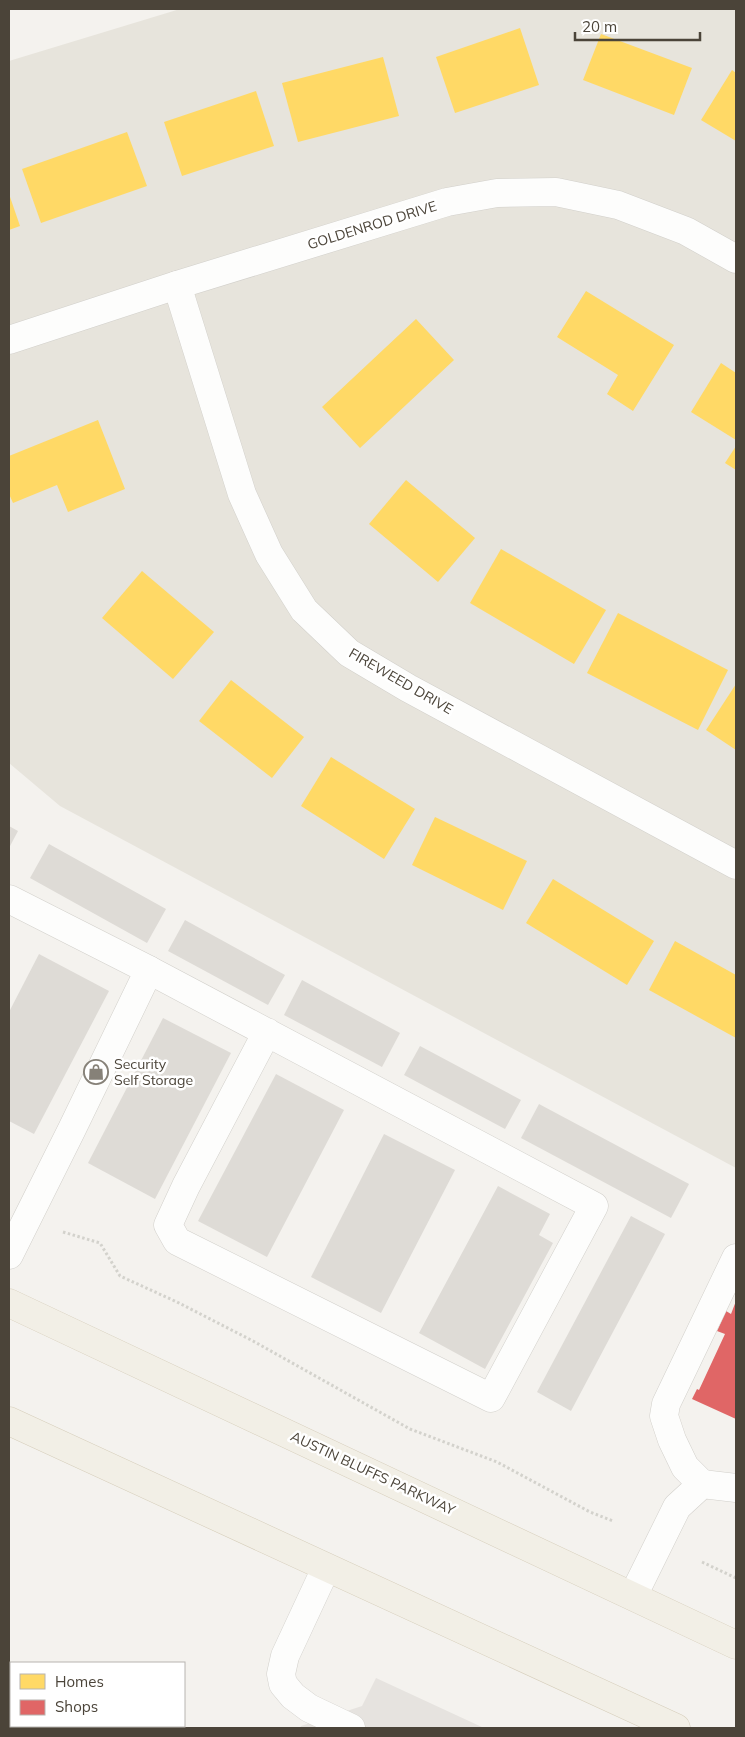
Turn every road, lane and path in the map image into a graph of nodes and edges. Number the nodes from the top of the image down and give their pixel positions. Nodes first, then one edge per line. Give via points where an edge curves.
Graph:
1 (736, 259) edge
2 (177, 285) junction
3 (9, 340) edge
4 (736, 865) edge
5 (9, 899) edge
6 (149, 970) junction
7 (267, 1032) junction
8 (63, 1232) dead end
9 (9, 1255) edge
10 (736, 1258) edge
11 (9, 1303) edge
12 (9, 1421) edge
13 (702, 1484) junction
14 (736, 1488) edge
15 (613, 1521) dead end
16 (702, 1562) dead end
17 (326, 1568) junction
18 (736, 1578) edge
19 (633, 1596) junction
20 (736, 1645) edge
21 (352, 1728) edge
22 (676, 1728) edge

1 - 2 street, GOLDENROD DRIVE via 686,231 618,205 556,192 497,193 447,202
2 - 3 street, GOLDENROD DRIVE
2 - 4 street, FIREWEED DRIVE via 242,494 269,554 304,610 349,653 408,688
5 - 6 street
6 - 7 street
6 - 9 street
7 - 7 street via 594,1206 491,1398 177,1241 168,1225
8 - 15 path via 100,1244 120,1276 253,1341 410,1429 497,1462
10 - 13 street via 666,1404 664,1416 685,1467
11 - 19 main road, AUSTIN BLUFFS PARKWAY
12 - 17 main road
13 - 14 street
13 - 19 street via 677,1508
16 - 18 path
17 - 21 street via 285,1656 281,1674 283,1684 293,1696 309,1708
17 - 22 main road
19 - 20 main road, AUSTIN BLUFFS PARKWAY

